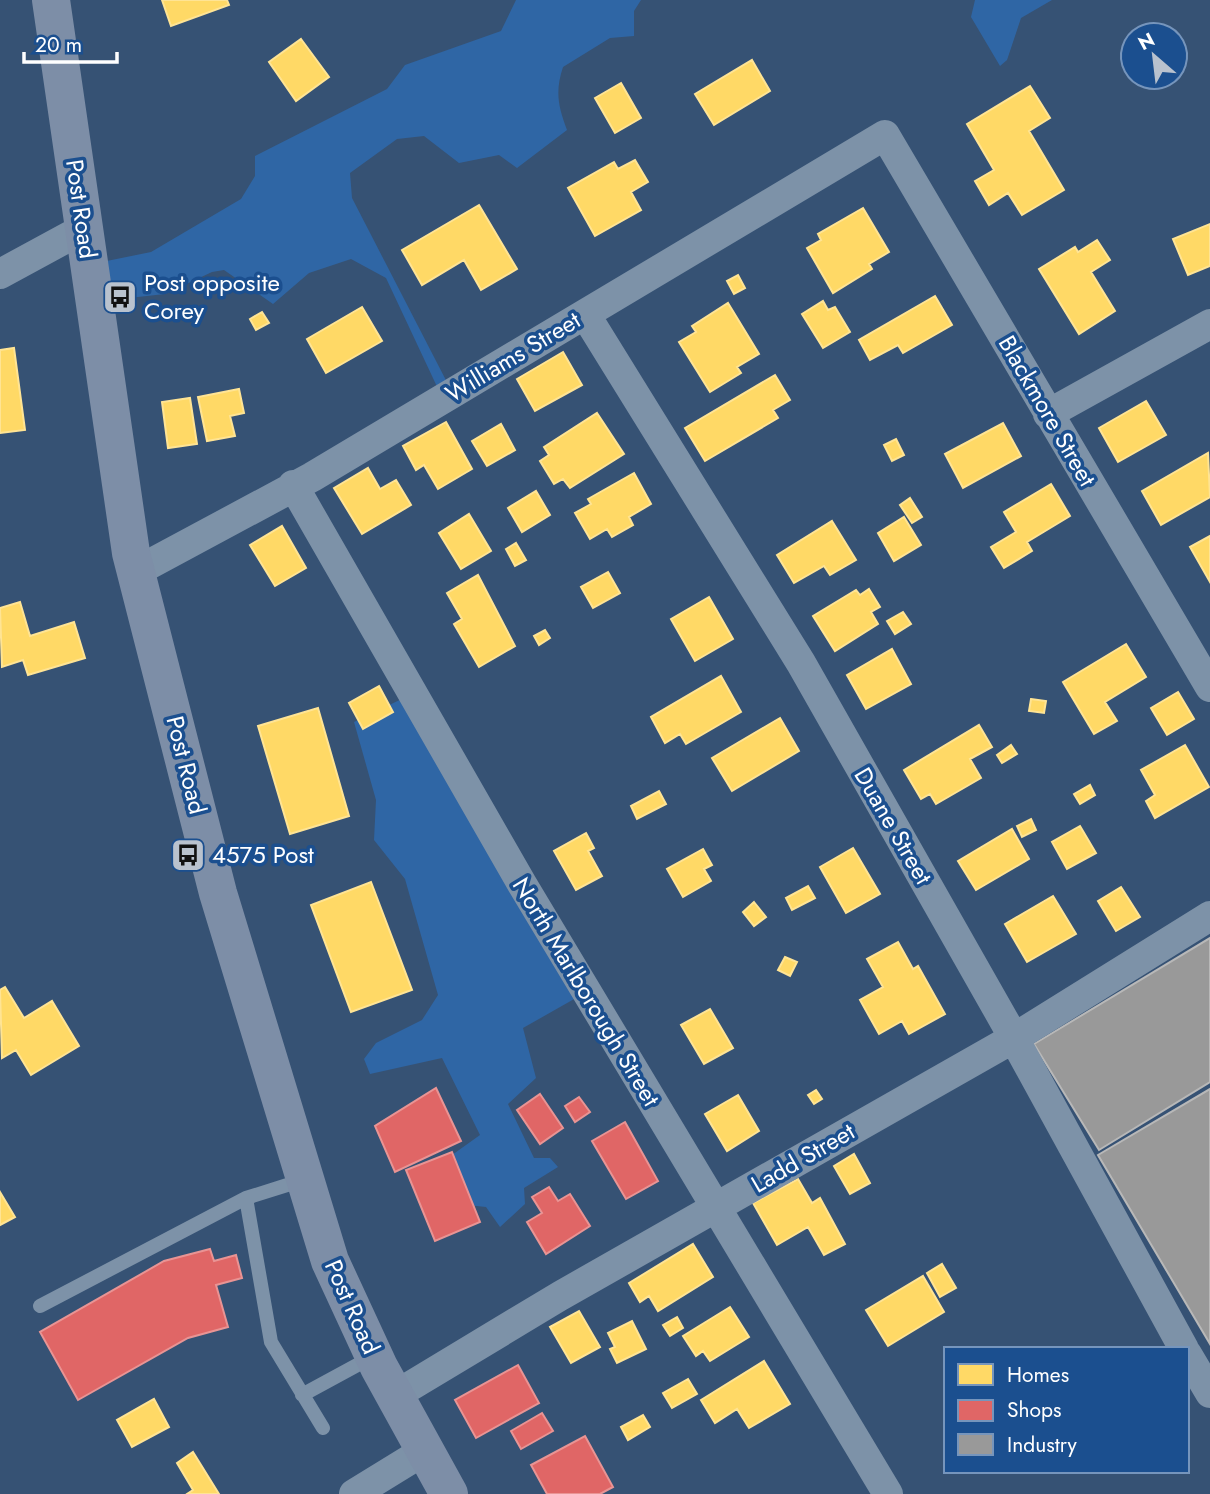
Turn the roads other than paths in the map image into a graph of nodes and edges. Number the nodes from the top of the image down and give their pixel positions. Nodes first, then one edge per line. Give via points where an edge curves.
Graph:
1 (51, 0) edge
2 (886, 135) joint
3 (83, 229) junction
4 (0, 274) edge
5 (585, 314) junction
6 (1210, 324) edge
7 (1048, 414) junction
8 (293, 485) junction
9 (137, 571) junction
10 (1210, 687) edge
11 (1210, 916) edge
12 (1014, 1038) junction
13 (303, 1180) junction
14 (246, 1198) junction
15 (715, 1208) junction
16 (40, 1306) dead end
17 (1183, 1347) edge
18 (374, 1355) junction
19 (1189, 1357) edge
20 (1210, 1393) edge
21 (302, 1395) junction
22 (394, 1396) junction
23 (323, 1428) dead end
24 (424, 1451) junction
25 (354, 1494) edge
26 (449, 1494) edge
27 (888, 1494) edge

1 - 3 main road, Post Road
2 - 5 street, Williams Street
2 - 7 street, Blackmore Street
3 - 4 street
3 - 9 main road, Post Road
5 - 8 street, Williams Street
5 - 12 street, Duane Street via 800,663
6 - 7 street
7 - 10 street, Blackmore Street
8 - 9 street, Williams Street
8 - 15 street, North Marlborough Street
9 - 13 main road, Post Road via 218,893
11 - 12 street, Ladd Street
12 - 15 street, Ladd Street
12 - 17 street, Duane Street
13 - 14 lane
13 - 18 main road, Post Road via 330,1261
14 - 16 lane
14 - 21 lane via 271,1342
15 - 22 street, Ladd Street
15 - 27 street, North Marlborough Street
18 - 21 lane
18 - 22 main road, Post Road
19 - 20 street
21 - 23 lane
22 - 24 main road, Post Road
24 - 25 street
24 - 26 main road, Post Road

